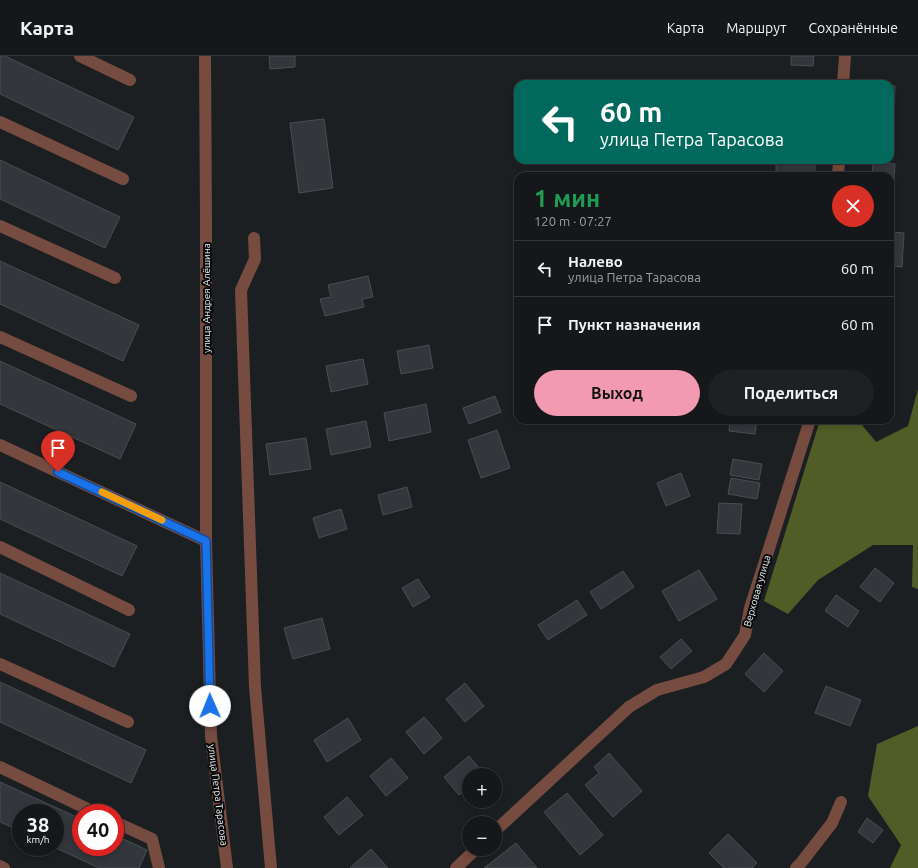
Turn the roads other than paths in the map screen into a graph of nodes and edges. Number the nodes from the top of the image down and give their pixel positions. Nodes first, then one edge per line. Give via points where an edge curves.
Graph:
1 (80, 56) edge
2 (205, 56) edge
3 (845, 56) edge
4 (130, 80) dead end
5 (843, 80) edge
6 (0, 122) edge
7 (123, 180) dead end
8 (0, 226) edge
9 (254, 238) dead end
10 (115, 278) dead end
11 (0, 336) edge
12 (131, 396) dead end
13 (809, 424) edge
14 (0, 445) edge
15 (206, 541) junction
16 (0, 547) edge
17 (129, 610) dead end
18 (0, 664) edge
19 (128, 722) dead end
20 (0, 767) edge
21 (841, 802) dead end
22 (77, 804) edge
23 (502, 825) edge
24 (124, 826) edge
25 (469, 856) edge
26 (0, 866) edge
27 (4, 868) edge
28 (159, 868) edge
29 (227, 868) edge
30 (272, 868) edge
31 (456, 868) edge
32 (796, 868) edge

1 - 4 street
2 - 15 street, улица Андрея Алёшина
3 - 5 street
6 - 7 street
8 - 10 street
9 - 30 street via 255,259 241,290 256,687
11 - 12 street
13 - 23 street, Верховая улица via 750,608 745,635 726,664 704,677 657,690 629,707
14 - 15 street
15 - 29 street, улица Петра Тарасова via 211,736
16 - 17 street
18 - 19 street
20 - 22 street
21 - 32 street via 832,823
24 - 28 street via 152,839
25 - 31 street
26 - 27 street

